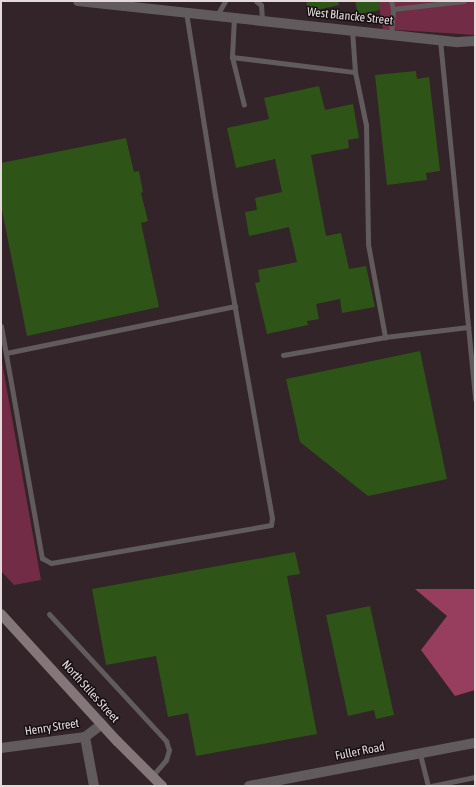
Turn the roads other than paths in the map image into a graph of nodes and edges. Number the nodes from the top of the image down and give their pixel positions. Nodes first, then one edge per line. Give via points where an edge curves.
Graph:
1 (78, 1) edge
2 (225, 1) edge
3 (256, 1) edge
4 (391, 1) edge
5 (464, 1) edge
6 (393, 9) junction
7 (186, 12) junction
8 (217, 16) junction
9 (234, 18) junction
10 (262, 20) junction
11 (352, 30) junction
12 (390, 34) junction
13 (440, 40) junction
14 (475, 41) edge
15 (232, 57) junction
16 (355, 72) junction
17 (244, 105) dead end
18 (234, 306) junction
19 (1, 326) edge
20 (468, 327) junction
21 (385, 337) junction
22 (6, 352) junction
23 (283, 355) dead end
24 (475, 399) edge
25 (1, 614) edge
26 (50, 614) dead end
27 (102, 724) junction
28 (85, 737) junction
29 (475, 743) edge
30 (1, 748) edge
31 (420, 754) junction
32 (152, 776) junction
33 (475, 777) edge
34 (94, 786) edge
35 (162, 786) edge
36 (249, 786) edge
37 (430, 786) edge

1 - 7 street, West Blancke Street
2 - 8 lane
3 - 10 lane via 261,5
4 - 6 lane
5 - 6 lane
6 - 12 lane
7 - 8 street, West Blancke Street
7 - 18 lane
8 - 9 street, West Blancke Street
9 - 10 street, West Blancke Street
9 - 15 lane
10 - 11 street, West Blancke Street
11 - 12 street, West Blancke Street
11 - 16 lane
12 - 13 street, West Blancke Street
13 - 14 street, West Blancke Street
13 - 20 lane
15 - 16 lane
15 - 17 lane
16 - 21 lane via 366,125 368,244
18 - 22 lane
18 - 22 lane via 272,518 271,525 51,562 42,558
19 - 22 lane
20 - 21 lane
20 - 24 lane
21 - 23 lane
25 - 27 main road, North Stiles Street
26 - 32 lane via 166,741 169,750 166,760
27 - 28 street, Henry Street
27 - 32 main road, North Stiles Street
28 - 30 street, Henry Street
28 - 34 street
29 - 31 street, Fuller Road
31 - 36 street, Fuller Road
31 - 37 lane
32 - 35 main road, North Stiles Street
33 - 37 lane

